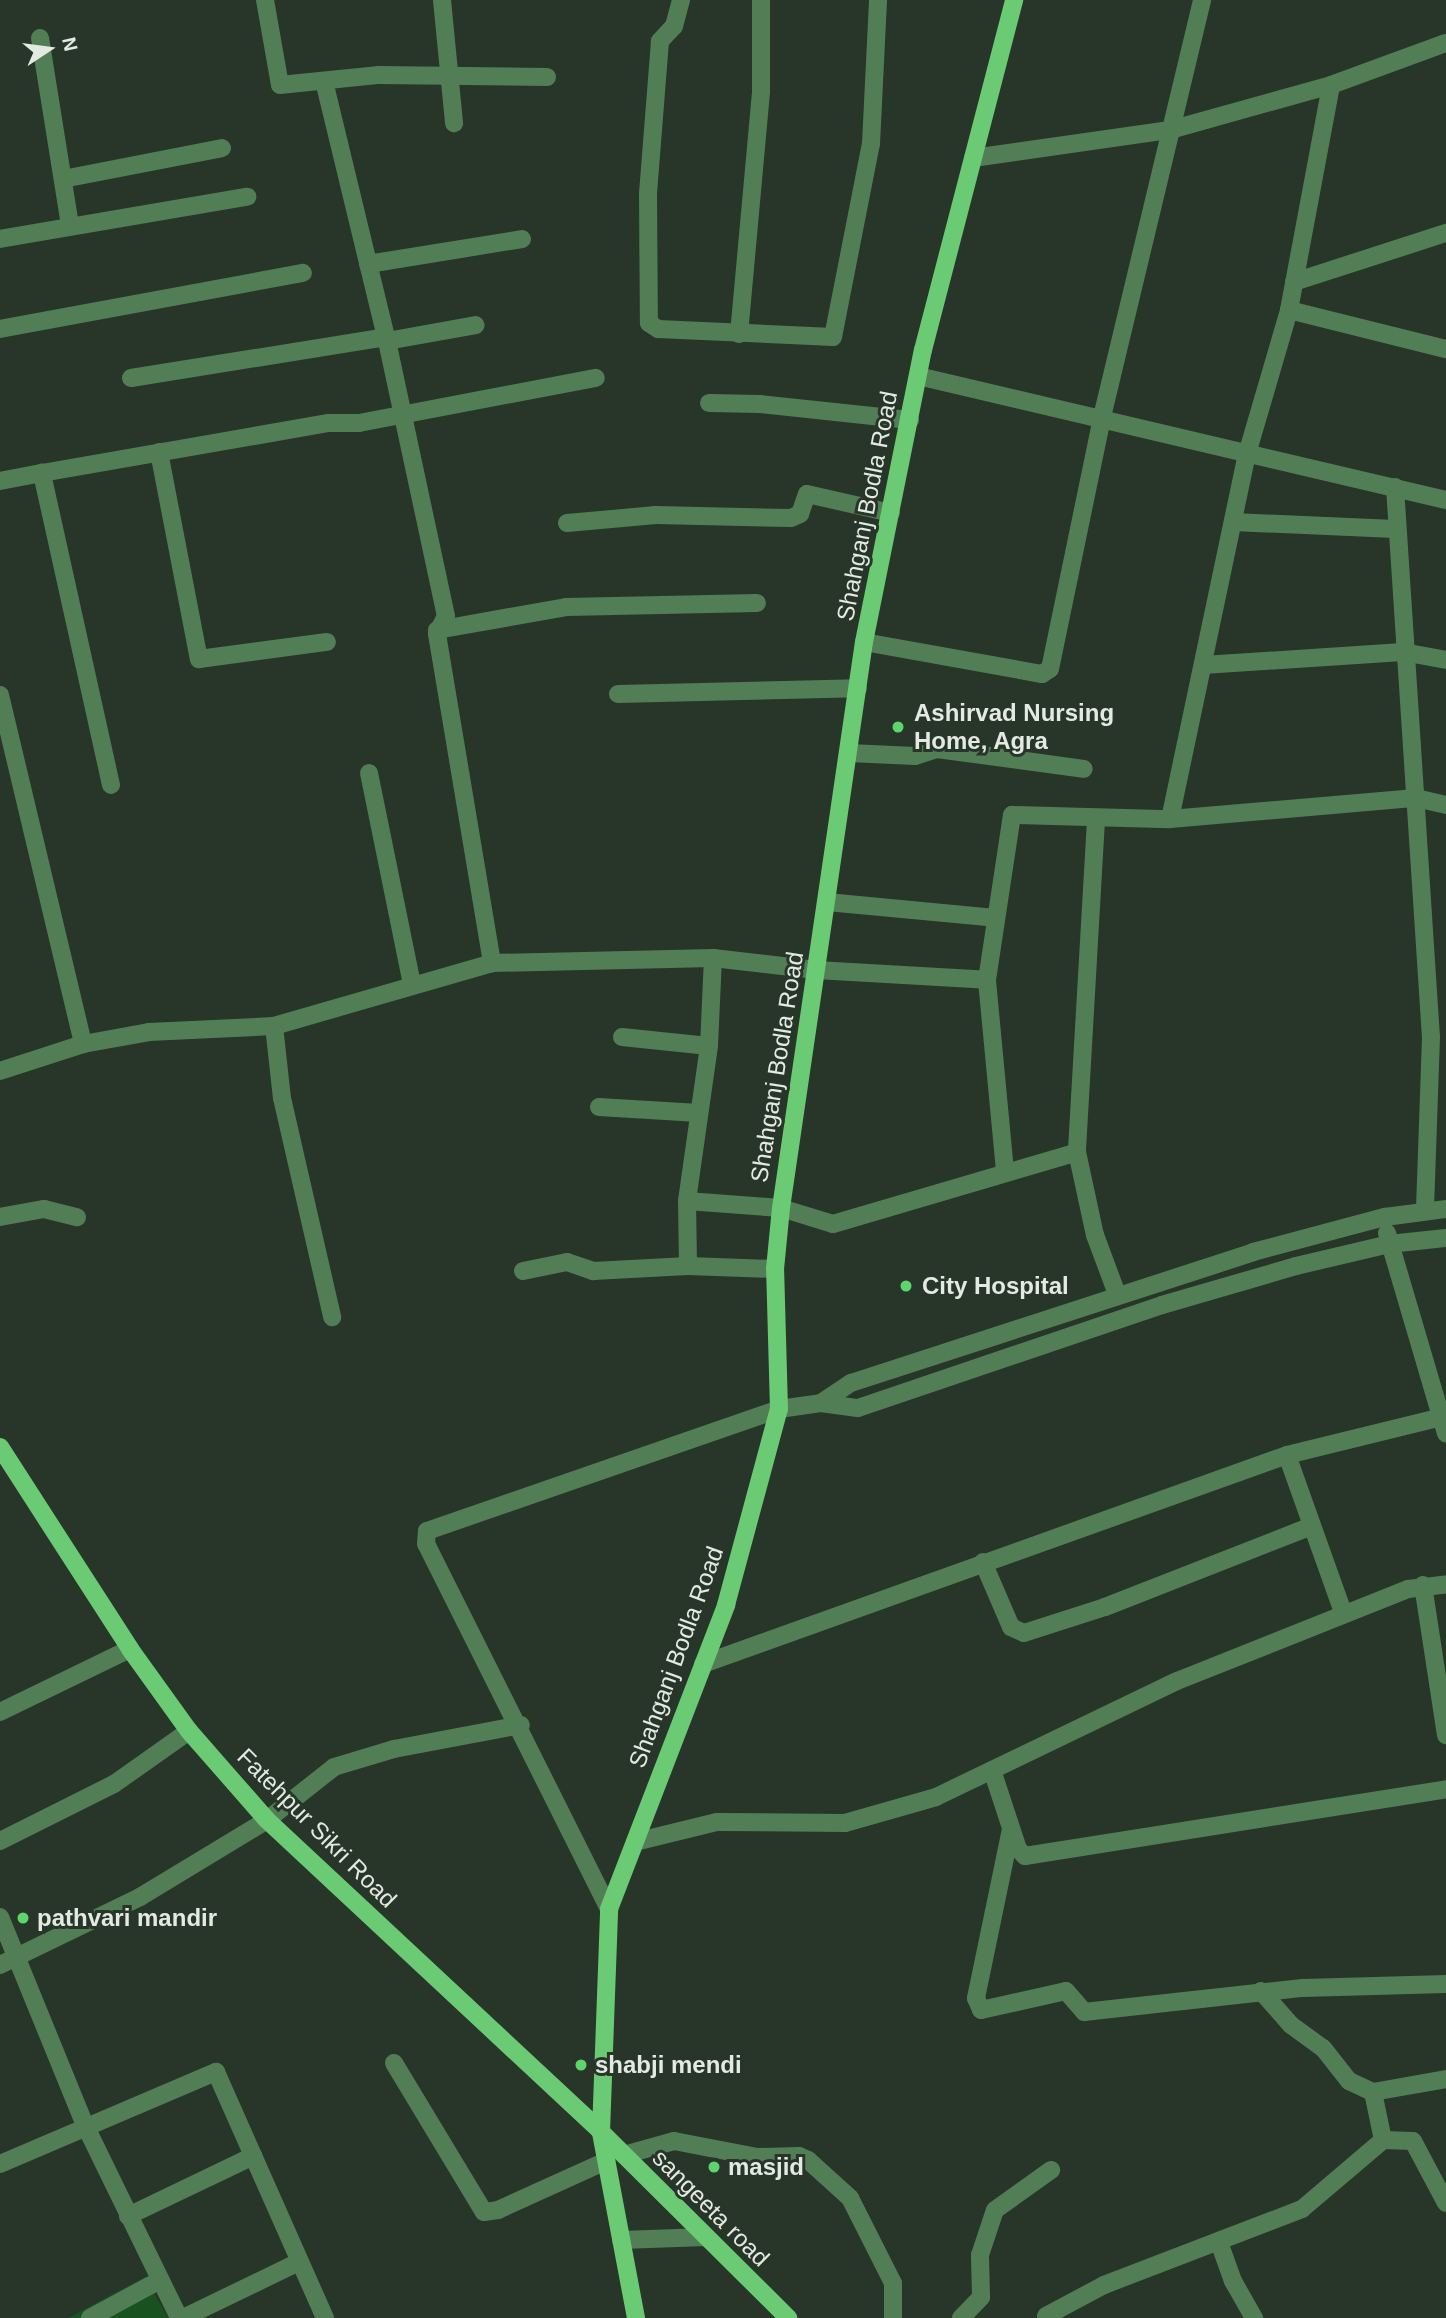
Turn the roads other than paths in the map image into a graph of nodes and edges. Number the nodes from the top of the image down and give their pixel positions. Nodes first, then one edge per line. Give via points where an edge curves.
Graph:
1 (265, 0) edge
2 (442, 0) edge
3 (681, 0) edge
4 (761, 0) edge
5 (878, 0) edge
6 (1014, 0) edge
7 (1202, 0) edge
8 (40, 38) dead end
9 (1446, 43) edge
10 (449, 77) junction
11 (547, 77) dead end
12 (324, 82) junction
13 (1331, 85) junction
14 (454, 123) dead end
15 (1170, 130) junction
16 (222, 148) dead end
17 (973, 158) junction
18 (63, 179) junction
19 (247, 197) dead end
20 (70, 225) junction
21 (1446, 233) edge
22 (0, 239) edge
23 (522, 239) dead end
24 (369, 264) junction
25 (303, 273) dead end
26 (1294, 282) junction
27 (1289, 310) junction
28 (477, 326) dead end
29 (0, 329) edge
30 (739, 334) junction
31 (387, 339) junction
32 (1446, 349) edge
33 (918, 376) junction
34 (131, 378) dead end
35 (596, 379) dead end
36 (709, 403) dead end
37 (403, 414) junction
38 (1102, 417) junction
39 (910, 420) junction
40 (159, 452) junction
41 (1247, 454) junction
42 (42, 473) junction
43 (0, 481) edge
44 (1395, 487) junction
45 (1446, 500) edge
46 (891, 513) junction
47 (1233, 522) junction
48 (567, 523) dead end
49 (1395, 529) junction
50 (757, 603) dead end
51 (437, 630) junction
52 (327, 642) dead end
53 (864, 642) junction
54 (1403, 652) junction
55 (1446, 660) edge
56 (1202, 665) junction
57 (858, 688) junction
58 (618, 694) dead end
59 (0, 695) edge
60 (849, 753) junction
61 (1084, 769) dead end
62 (369, 773) dead end
63 (111, 785) dead end
64 (1416, 798) junction
65 (1446, 805) edge
66 (1170, 819) junction
67 (1096, 820) junction
68 (827, 902) junction
69 (995, 918) junction
70 (713, 958) junction
71 (492, 963) junction
72 (816, 970) junction
73 (987, 979) junction
74 (412, 985) junction
75 (274, 1026) junction
76 (622, 1037) dead end
77 (1438, 1037) edge
78 (82, 1044) junction
79 (709, 1046) junction
80 (0, 1071) edge
81 (599, 1107) dead end
82 (699, 1113) junction
83 (1077, 1152) junction
84 (1005, 1171) junction
85 (687, 1200) junction
86 (781, 1208) junction
87 (1446, 1209) edge
88 (1425, 1211) junction
89 (0, 1217) edge
90 (77, 1217) dead end
91 (1385, 1217) junction
92 (1446, 1238) edge
93 (1389, 1244) junction
94 (688, 1266) junction
95 (775, 1269) junction
96 (523, 1271) dead end
97 (1117, 1294) junction
98 (332, 1317) dead end
99 (821, 1403) junction
100 (779, 1409) junction
101 (1443, 1416) edge
102 (1446, 1434) edge
103 (0, 1447) edge
104 (1287, 1455) junction
105 (1312, 1526) junction
106 (982, 1562) junction
107 (1446, 1584) edge
108 (1423, 1585) junction
109 (1343, 1612) junction
110 (130, 1649) junction
111 (704, 1664) junction
112 (0, 1712) edge
113 (521, 1725) junction
114 (189, 1731) junction
115 (1446, 1735) edge
116 (992, 1769) junction
117 (1446, 1789) edge
118 (267, 1820) junction
119 (1011, 1829) junction
120 (0, 1841) edge
121 (635, 1842) junction
122 (610, 1909) junction
123 (0, 1917) edge
124 (18, 1957) junction
125 (0, 1965) edge
126 (1446, 1984) edge
127 (1261, 1992) junction
128 (394, 2063) dead end
129 (1446, 2079) edge
130 (1373, 2092) junction
131 (85, 2125) junction
132 (601, 2132) junction
133 (1382, 2140) junction
134 (253, 2156) junction
135 (615, 2158) junction
136 (0, 2164) edge
137 (1051, 2170) dead end
138 (1446, 2203) edge
139 (128, 2216) junction
140 (706, 2237) junction
141 (621, 2240) junction
142 (1219, 2242) junction
143 (299, 2262) junction
144 (160, 2280) junction
145 (1046, 2316) dead end
146 (90, 2318) edge
147 (181, 2318) edge
148 (325, 2318) edge
149 (636, 2318) edge
150 (788, 2318) edge
151 (893, 2318) edge
152 (961, 2318) edge
153 (1254, 2318) edge

1 - 12 street via 280,85
2 - 10 street
3 - 30 street via 674,26 660,41 648,194 649,323 658,329
4 - 30 street via 761,92
5 - 30 street via 871,144 832,337
6 - 17 main road, Shahganj Bodla Road
7 - 15 street
8 - 18 street
9 - 13 street
10 - 11 street
10 - 12 street via 379,75
10 - 14 street
12 - 24 street
13 - 15 street
13 - 26 street
15 - 17 street
15 - 38 street
16 - 18 street
17 - 33 main road, Shahganj Bodla Road
18 - 20 street
19 - 20 street
20 - 22 street
21 - 26 street
23 - 24 street
24 - 31 street
25 - 29 street
26 - 27 street
27 - 32 street
27 - 41 street
28 - 31 street
31 - 34 street
31 - 37 street
33 - 38 street
33 - 39 main road, Shahganj Bodla Road
35 - 37 street
36 - 39 street
37 - 40 street
37 - 51 street via 446,616
38 - 41 street
38 - 53 street via 1047,673
39 - 46 main road, Shahganj Bodla Road
40 - 42 street
40 - 52 street via 199,659
41 - 44 street
41 - 47 street
42 - 43 street
42 - 63 street
44 - 45 street
44 - 49 street
46 - 48 street via 807,494 800,514 791,518 656,515
46 - 53 main road, Shahganj Bodla Road
47 - 49 street
47 - 56 street
49 - 54 street
50 - 51 street via 566,607
51 - 71 street
53 - 57 main road, Shahganj Bodla Road
54 - 55 street
54 - 56 street
54 - 64 street
56 - 66 street
57 - 58 street
57 - 60 main road, Shahganj Bodla Road
59 - 78 street
60 - 61 street via 915,757 937,749
60 - 68 main road, Shahganj Bodla Road
62 - 74 street
64 - 65 street
64 - 66 street
64 - 77 street
66 - 67 street
67 - 69 street via 1021,812 1008,818
67 - 83 street
68 - 69 street
68 - 72 main road, Shahganj Bodla Road
69 - 73 street
70 - 71 street
70 - 72 street
70 - 79 street
71 - 74 street
72 - 73 street
72 - 86 main road, Shahganj Bodla Road
73 - 84 street
74 - 75 street
75 - 78 street via 149,1032
75 - 98 street via 282,1098
76 - 79 street
77 - 88 street
78 - 80 street
79 - 82 street
81 - 82 street
82 - 85 street
83 - 84 street
83 - 97 street via 1095,1235
84 - 86 street via 833,1224
85 - 86 street
85 - 94 street
86 - 95 main road, Shahganj Bodla Road
87 - 88 street
88 - 91 street
89 - 90 street via 44,1209
91 - 93 street
91 - 97 street
92 - 93 street
93 - 99 street via 1162,1305 858,1408
93 - 101 street
94 - 95 street
94 - 96 street via 593,1271 555,1262
95 - 100 main road, Shahganj Bodla Road
97 - 99 street via 851,1383
99 - 100 street
100 - 111 main road, Shahganj Bodla Road via 726,1605
100 - 113 street via 427,1531 426,1544
101 - 102 street
101 - 104 street
103 - 110 main road, Fatehpur Sikri Road
104 - 105 street
104 - 106 street
105 - 106 street via 1105,1607 1024,1633 1011,1627
105 - 109 street
106 - 111 street
107 - 108 street
108 - 109 street
108 - 115 street
109 - 116 street via 1177,1681
110 - 112 street
110 - 114 main road, Fatehpur Sikri Road
111 - 121 main road, Shahganj Bodla Road
113 - 118 street via 394,1749 334,1767
113 - 122 street
114 - 118 main road, Fatehpur Sikri Road
114 - 120 street via 114,1783
116 - 119 street
116 - 121 street via 936,1797 868,1819 785,1825 717,1822
117 - 119 street via 1025,1856 1017,1849
118 - 124 street via 140,1897
118 - 132 main road, Fatehpur Sikri Road
119 - 127 street via 976,1998 979,2008 1066,1992 1084,2012
121 - 122 main road, Shahganj Bodla Road
122 - 132 main road, Shahganj Bodla Road
123 - 124 street
124 - 125 street
124 - 131 street
126 - 127 street via 1411,1982
127 - 130 street via 1291,2025 1323,2048 1349,2081
128 - 135 street via 484,2212
129 - 130 street
130 - 133 street
131 - 134 street via 216,2072
131 - 136 street
131 - 139 street
132 - 135 main road, sangeeta road
133 - 138 street via 1413,2141
133 - 142 street via 1302,2209
134 - 139 street
134 - 143 street
135 - 140 main road, sangeeta road
135 - 141 main road
135 - 151 street via 674,2141 757,2157 807,2160 850,2198 893,2283
137 - 152 street via 995,2210 980,2255 981,2298
139 - 144 street
140 - 141 street
140 - 150 main road, sangeeta road
141 - 149 main road
142 - 145 street via 1104,2285
142 - 153 street via 1233,2281
143 - 147 street
143 - 148 street
144 - 146 street
144 - 147 street

